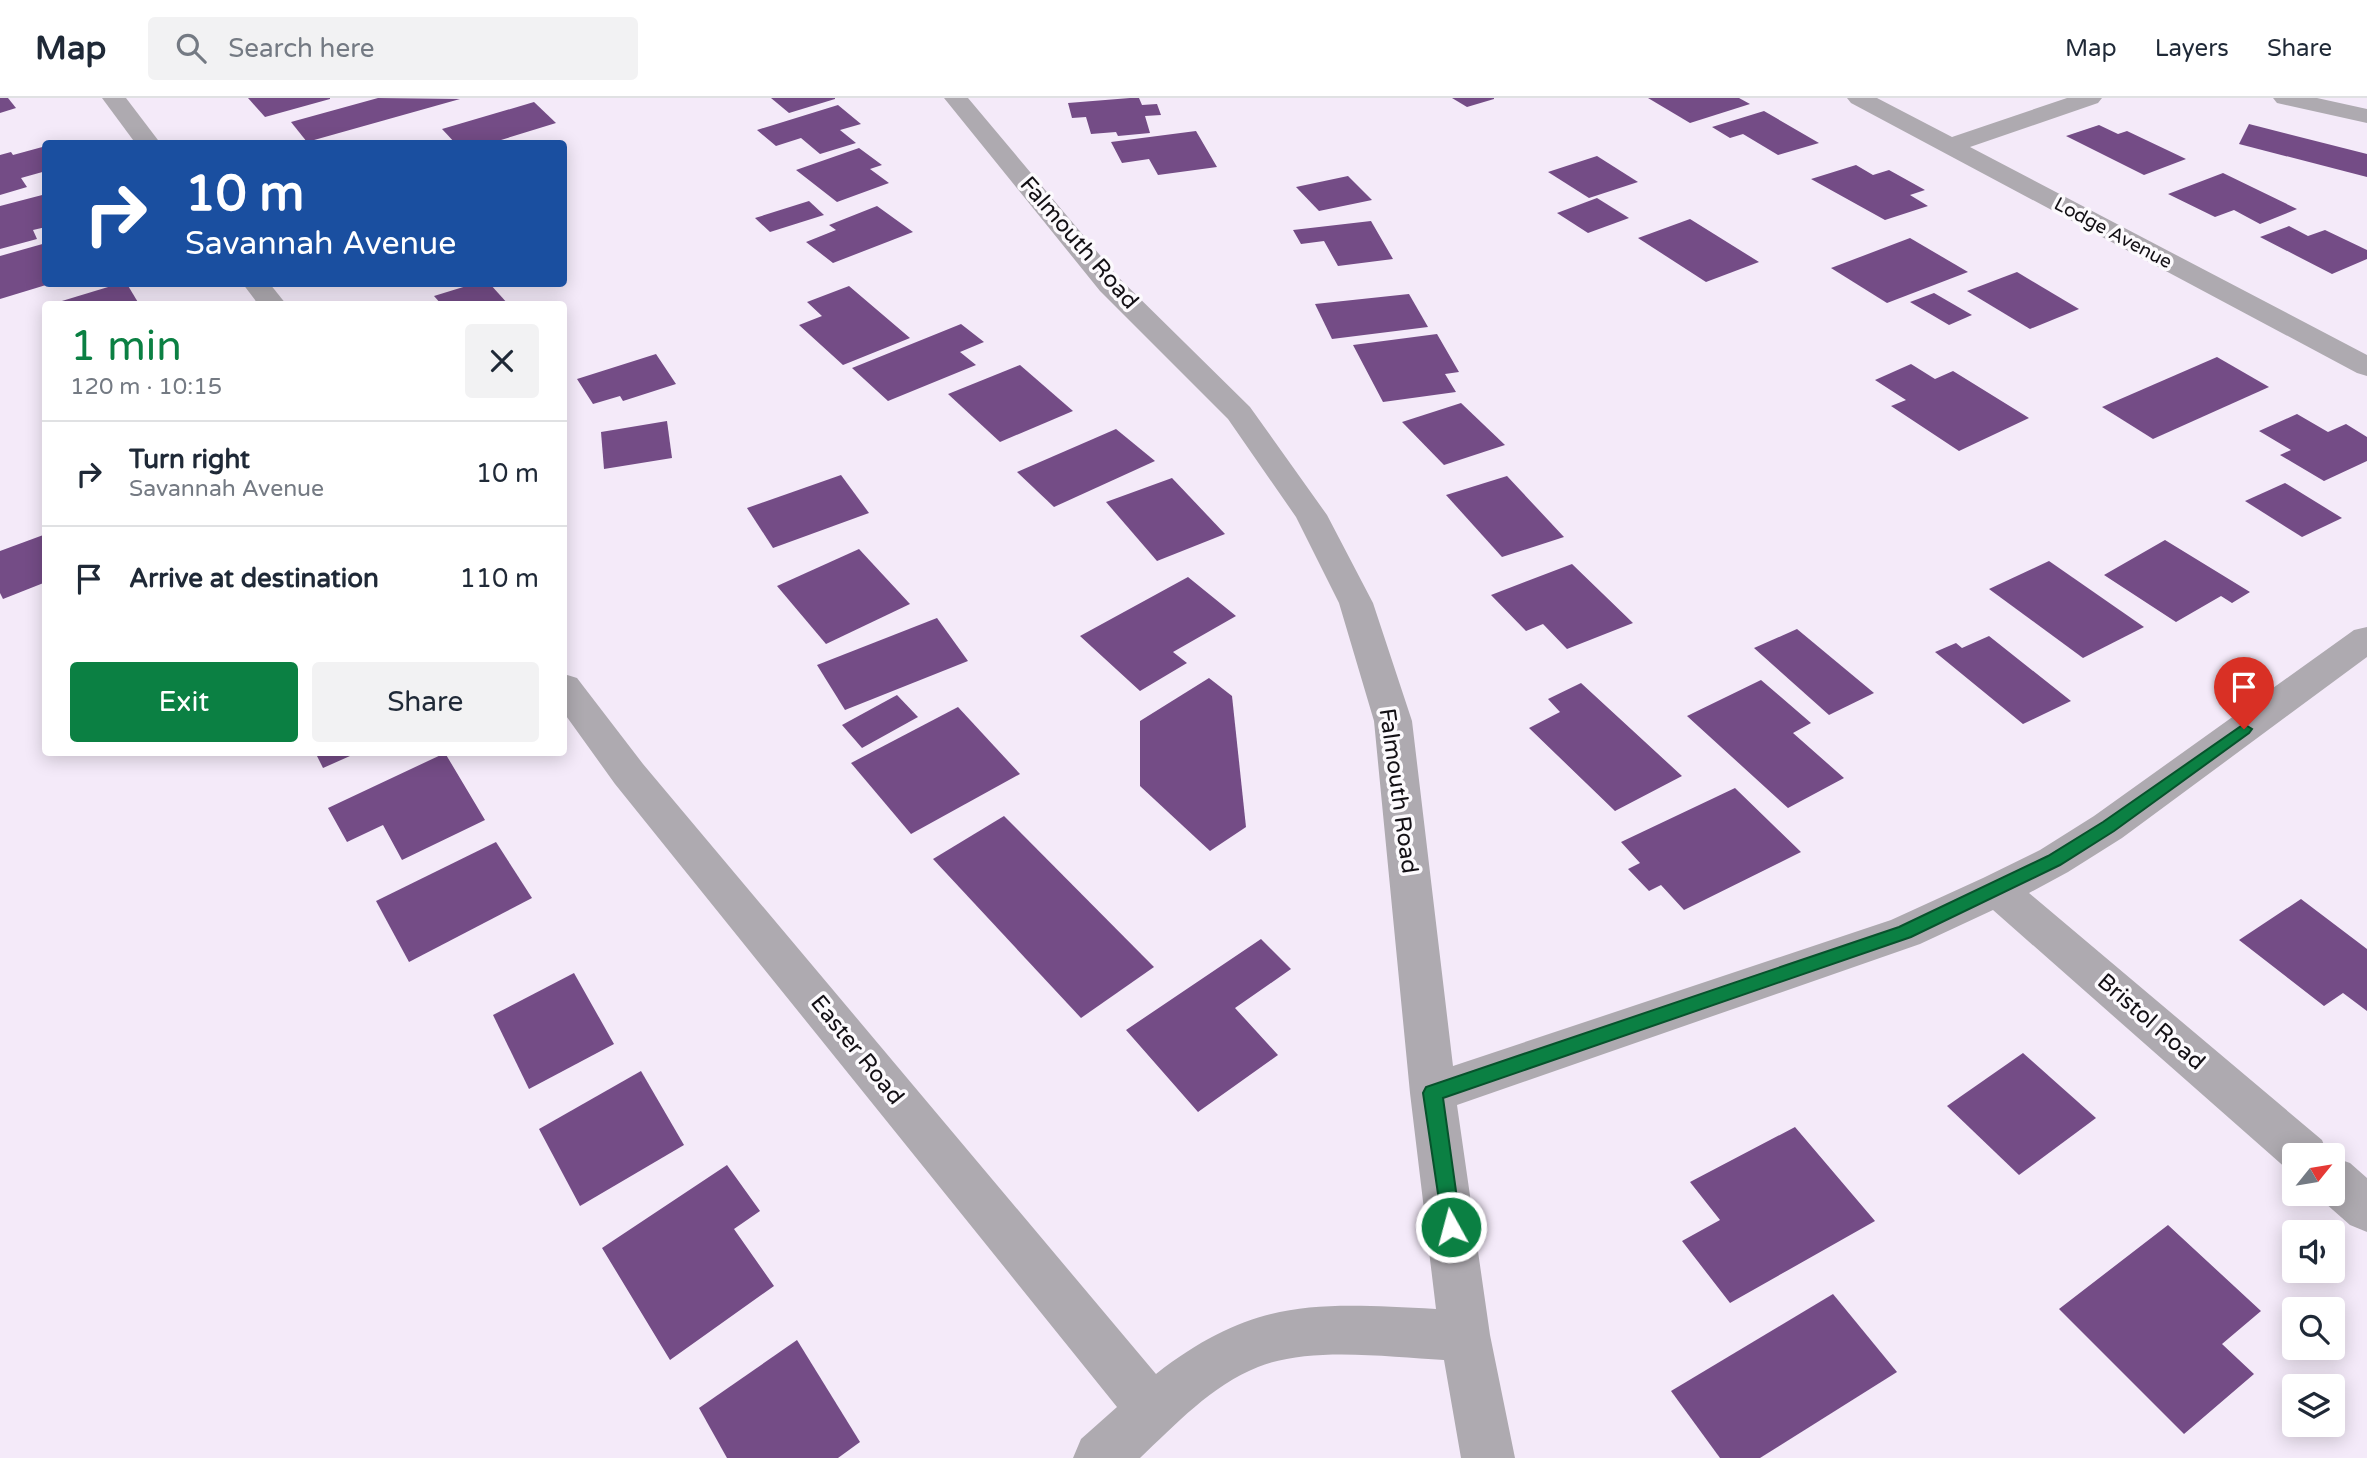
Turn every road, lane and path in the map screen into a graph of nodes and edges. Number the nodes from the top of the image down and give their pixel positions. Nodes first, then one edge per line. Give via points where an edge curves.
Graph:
1 (114, 98) edge
2 (956, 98) edge
3 (1859, 98) edge
4 (2090, 98) edge
5 (2284, 98) edge
6 (2367, 116) edge
7 (146, 140) edge
8 (1950, 146) junction
9 (258, 287) edge
10 (270, 301) edge
11 (2367, 367) edge
12 (2367, 639) edge
13 (567, 691) edge
14 (1997, 890) junction
15 (1433, 1093) junction
16 (2291, 1143) edge
17 (2345, 1190) edge
18 (2367, 1209) edge
19 (1465, 1335) junction
20 (1153, 1411) junction
21 (1100, 1458) edge
22 (1488, 1458) edge

1 - 7 street
2 - 15 street, Falmouth Road via 1110,285 1239,413 1311,515 1356,603 1393,720
3 - 8 street, Lodge Avenue
4 - 8 street
5 - 6 street
8 - 11 street, Lodge Avenue
9 - 10 street
12 - 14 street via 2108,827
13 - 20 street, Easter Road via 629,774
14 - 15 street via 1905,932
14 - 16 street, Bristol Road
15 - 19 street, Falmouth Road
17 - 18 street
19 - 20 street via 1301,1332 1258,1341 1208,1366
19 - 22 street, Falmouth Road
20 - 21 street

